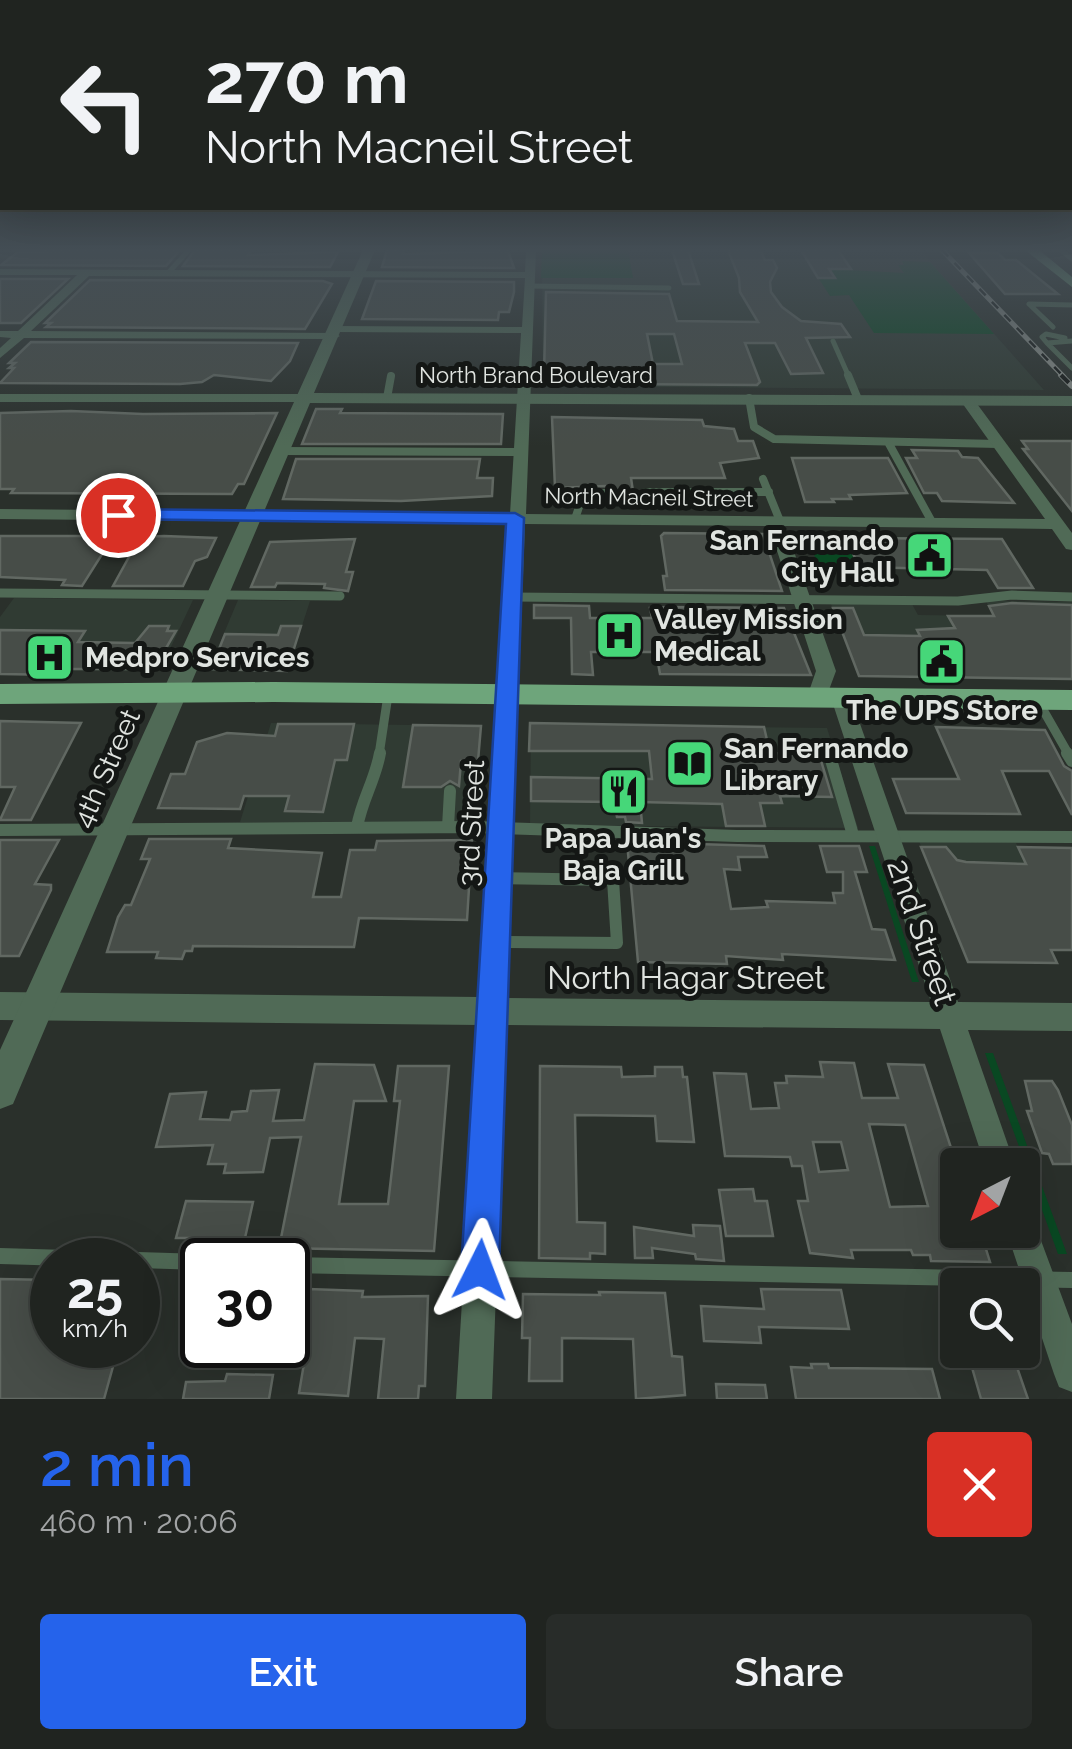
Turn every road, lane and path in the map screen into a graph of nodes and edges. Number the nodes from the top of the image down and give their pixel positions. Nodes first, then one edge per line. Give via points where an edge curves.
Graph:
1 (42, 315) edge
2 (343, 315) edge
3 (528, 315) edge
4 (1041, 315) edge
5 (1054, 327) dead end
6 (528, 330) junction
7 (336, 332) junction
8 (0, 334) edge
9 (21, 335) junction
10 (832, 341) dead end
11 (1071, 341) edge
12 (0, 354) edge
13 (1072, 368) edge
14 (391, 376) dead end
15 (524, 397) junction
16 (0, 398) edge
17 (304, 398) junction
18 (387, 398) junction
19 (749, 398) junction
20 (858, 399) junction
21 (967, 400) junction
22 (1072, 401) edge
23 (888, 442) junction
24 (998, 444) junction
25 (281, 451) junction
26 (518, 452) junction
27 (763, 478) dead end
28 (646, 492) dead end
29 (768, 492) junction
30 (605, 493) dead end
31 (0, 514) edge
32 (252, 516) junction
33 (515, 518) junction
34 (574, 519) junction
35 (778, 521) junction
36 (932, 522) junction
37 (1056, 524) junction
38 (1072, 544) edge
39 (0, 593) edge
40 (218, 595) junction
41 (340, 596) dead end
42 (511, 596) junction
43 (1072, 596) edge
44 (802, 600) junction
45 (174, 693) junction
46 (0, 694) edge
47 (388, 694) junction
48 (507, 694) junction
49 (829, 700) junction
50 (1037, 700) junction
51 (1072, 700) edge
52 (829, 750) dead end
53 (1072, 761) edge
54 (450, 790) dead end
55 (116, 826) junction
56 (357, 827) junction
57 (448, 827) junction
58 (501, 828) junction
59 (0, 830) edge
60 (853, 835) junction
61 (889, 835) junction
62 (1072, 837) edge
63 (498, 878) junction
64 (495, 942) junction
65 (0, 1006) edge
66 (37, 1006) junction
67 (492, 1012) junction
68 (950, 1015) junction
69 (1072, 1017) edge
70 (0, 1091) edge
71 (994, 1148) edge
72 (1034, 1248) edge
73 (0, 1256) edge
74 (30, 1257) edge
75 (310, 1265) edge
76 (480, 1270) junction
77 (1056, 1280) edge
78 (1072, 1374) edge
79 (474, 1399) edge

1 - 9 street
2 - 7 street, 4th Street
3 - 6 street, 3rd Street
4 - 5 lane
6 - 7 street
6 - 15 street, 3rd Street
7 - 9 street
7 - 17 street, 4th Street
8 - 9 street
9 - 12 street
10 - 20 lane
11 - 13 lane via 1047,344
14 - 18 lane
15 - 18 street, North Brand Boulevard
15 - 19 street, North Brand Boulevard
15 - 26 street, 3rd Street
16 - 17 street, North Brand Boulevard
17 - 18 street, North Brand Boulevard
17 - 25 street, 4th Street
19 - 20 street, North Brand Boulevard
19 - 23 lane via 754,426 774,439
20 - 21 street, North Brand Boulevard
21 - 22 street, North Brand Boulevard
21 - 24 street
23 - 24 lane
23 - 36 lane
24 - 37 street
25 - 26 lane
25 - 32 street, 4th Street
26 - 33 street, 3rd Street
27 - 29 lane
28 - 29 lane
29 - 35 lane
30 - 34 lane via 583,495
31 - 32 street, North Macneil Street
32 - 33 street, North Macneil Street
32 - 40 street, 4th Street
33 - 34 street, North Macneil Street
33 - 42 street, 3rd Street
34 - 35 street, North Macneil Street
35 - 36 street, North Macneil Street
35 - 44 street, 2nd Street
36 - 37 street, North Macneil Street
37 - 38 street
39 - 40 lane
40 - 41 lane
40 - 45 street, 4th Street
42 - 44 lane
42 - 48 street, 3rd Street
43 - 44 lane
44 - 49 street, 2nd Street
45 - 46 main road
45 - 47 main road
45 - 55 street, 4th Street
47 - 48 main road
47 - 56 lane via 374,784 363,796
48 - 49 main road
48 - 58 street, 3rd Street
49 - 50 main road
49 - 61 street, 2nd Street
50 - 51 main road
50 - 53 lane
52 - 60 lane
54 - 57 lane
55 - 56 lane
55 - 59 lane
55 - 66 street, 4th Street
56 - 57 lane
57 - 58 lane
58 - 60 lane
58 - 63 street, 3rd Street
60 - 61 lane
61 - 62 lane
61 - 68 street, 2nd Street
63 - 64 street, 3rd Street
63 - 64 lane via 613,880 617,943
64 - 67 street, 3rd Street
65 - 66 street, North Hagar Street
66 - 67 street, North Hagar Street
66 - 70 street, 4th Street
67 - 68 street, North Hagar Street
67 - 76 street, 3rd Street
68 - 69 street, North Hagar Street
68 - 71 street, 2nd Street
72 - 77 street
73 - 74 lane
75 - 76 lane
76 - 77 lane
76 - 79 street, 3rd Street
77 - 78 street

